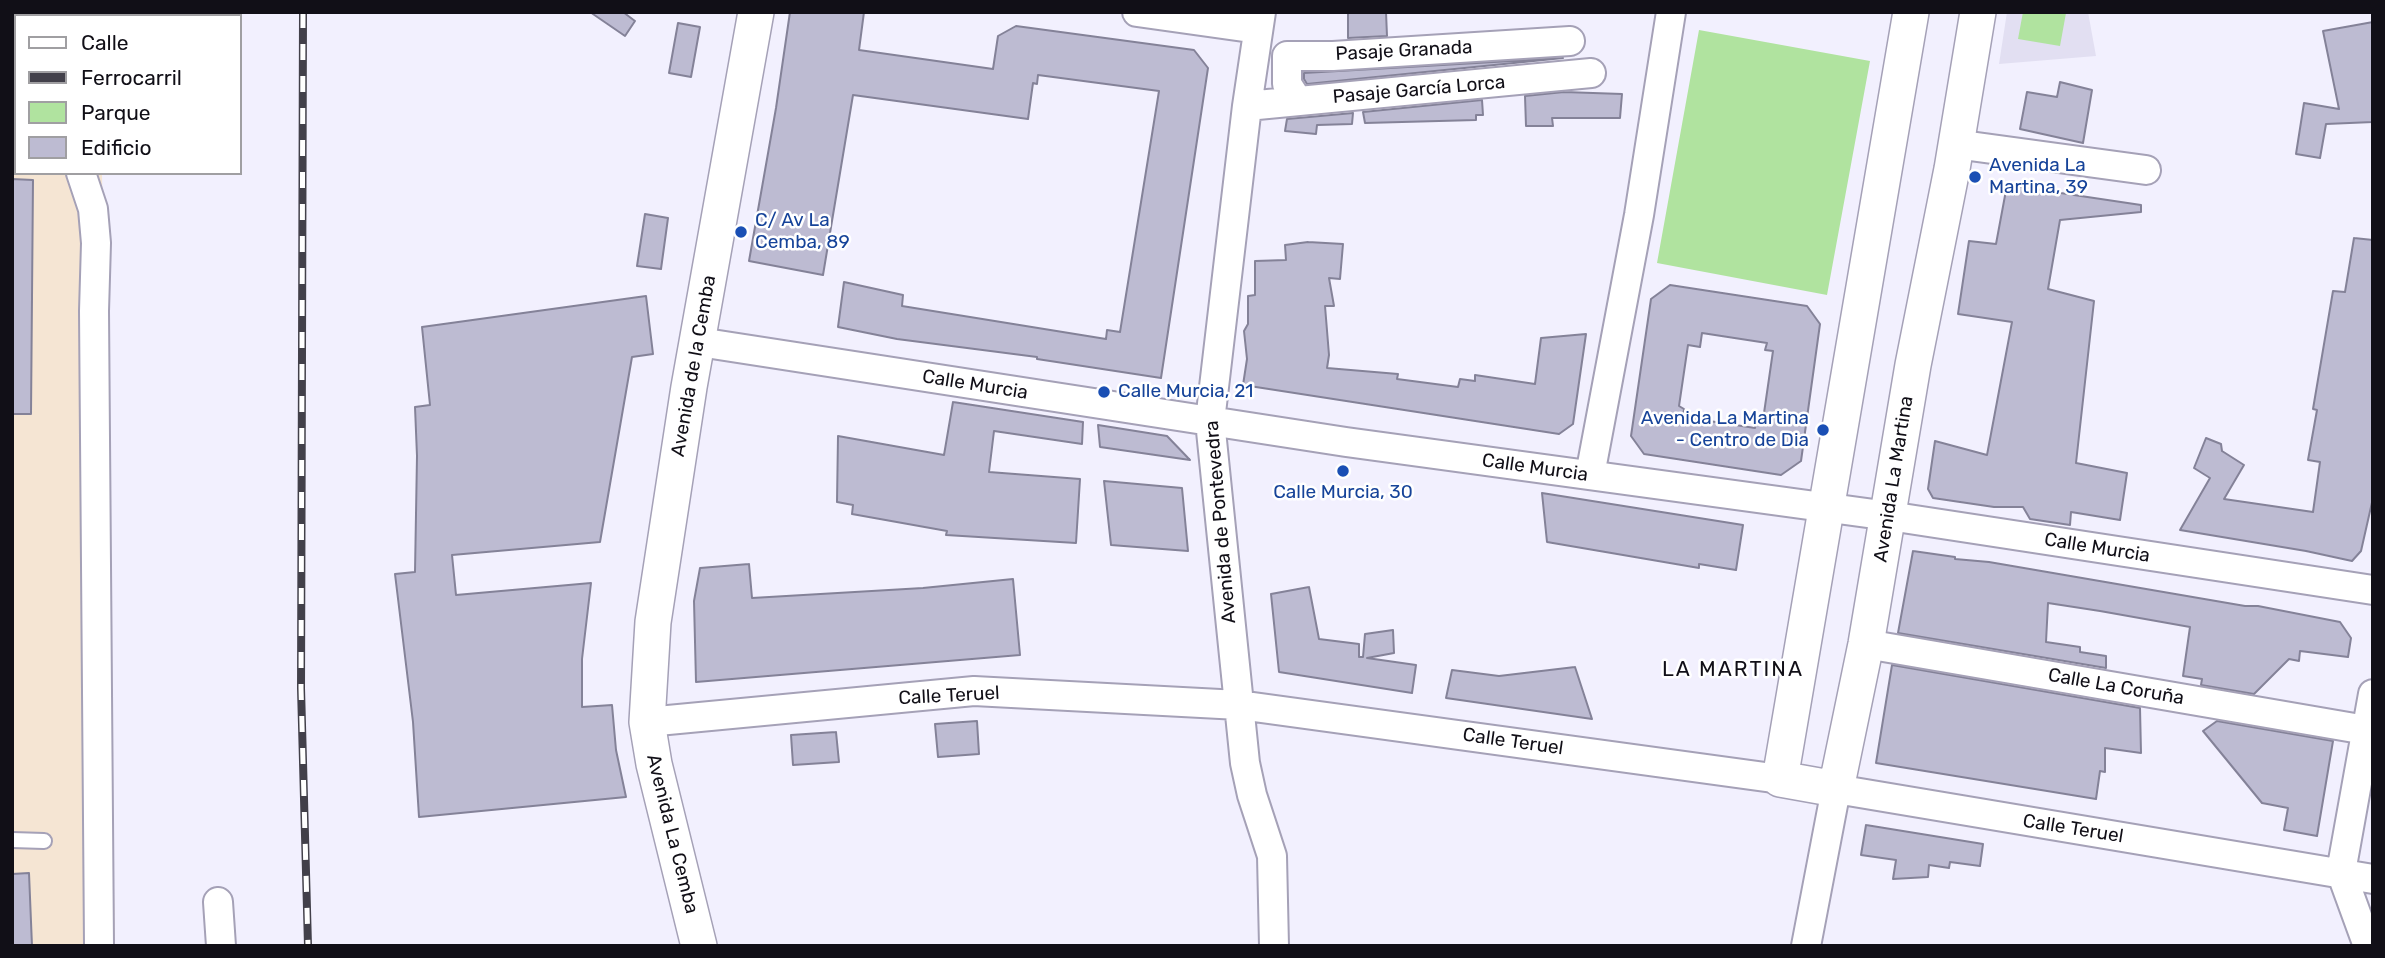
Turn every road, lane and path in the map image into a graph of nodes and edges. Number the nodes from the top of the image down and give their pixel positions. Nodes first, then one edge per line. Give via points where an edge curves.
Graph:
1 (756, 12) edge
2 (1137, 12) edge
3 (1671, 12) edge
4 (1911, 12) edge
5 (1978, 12) edge
6 (1260, 21) edge
7 (1570, 41) dead end
8 (1591, 73) dead end
9 (1298, 101) junction
10 (1247, 106) junction
11 (1955, 144) junction
12 (2146, 170) dead end
13 (82, 175) edge
14 (699, 342) junction
15 (1210, 421) junction
16 (1590, 475) junction
17 (1826, 508) junction
18 (1889, 516) junction
19 (2373, 590) edge
20 (1866, 644) junction
21 (2373, 694) edge
22 (1238, 705) junction
23 (647, 722) junction
24 (2366, 730) junction
25 (1780, 779) junction
26 (1836, 789) junction
27 (12, 840) edge
28 (44, 841) dead end
29 (2341, 872) junction
30 (2373, 879) edge
31 (218, 902) dead end
32 (99, 946) edge
33 (221, 946) edge
34 (699, 946) edge
35 (1274, 946) edge
36 (1806, 946) edge
37 (2368, 946) edge

1 - 14 street, Avenida de la Cemba
2 - 6 street
3 - 16 street
4 - 17 street
5 - 11 street, Avenida La Martina
6 - 10 street, Avenida de Pontevedra
7 - 9 street, Pasaje Granada via 1287,56 1287,84
8 - 9 street, Pasaje García Lorca
9 - 10 street, Pasaje García Lorca
10 - 15 street, Avenida de Pontevedra
11 - 12 street
11 - 18 street, Avenida La Martina
13 - 32 street via 93,209 96,243
14 - 15 street, Calle Murcia
14 - 23 street, Avenida de la Cemba via 653,622
15 - 16 street, Calle Murcia
15 - 22 street, Avenida de Pontevedra
16 - 17 street, Calle Murcia
17 - 18 street, Calle Murcia
17 - 25 street
18 - 19 street, Calle Murcia
18 - 20 street, Avenida La Martina
20 - 24 street, Calle La Coruña
20 - 26 street, Avenida La Martina
21 - 24 street
22 - 23 street, Calle Teruel via 974,691
22 - 25 street, Calle Teruel
22 - 35 street, Avenida de Pontevedra via 1252,795 1272,856
23 - 34 street, Avenida La Cemba via 653,764
24 - 29 street
25 - 26 street, Calle Teruel
26 - 29 street, Calle Teruel
26 - 36 street, Avenida La Martina
27 - 28 lane
29 - 30 street, Calle Teruel
29 - 37 street
31 - 33 street

